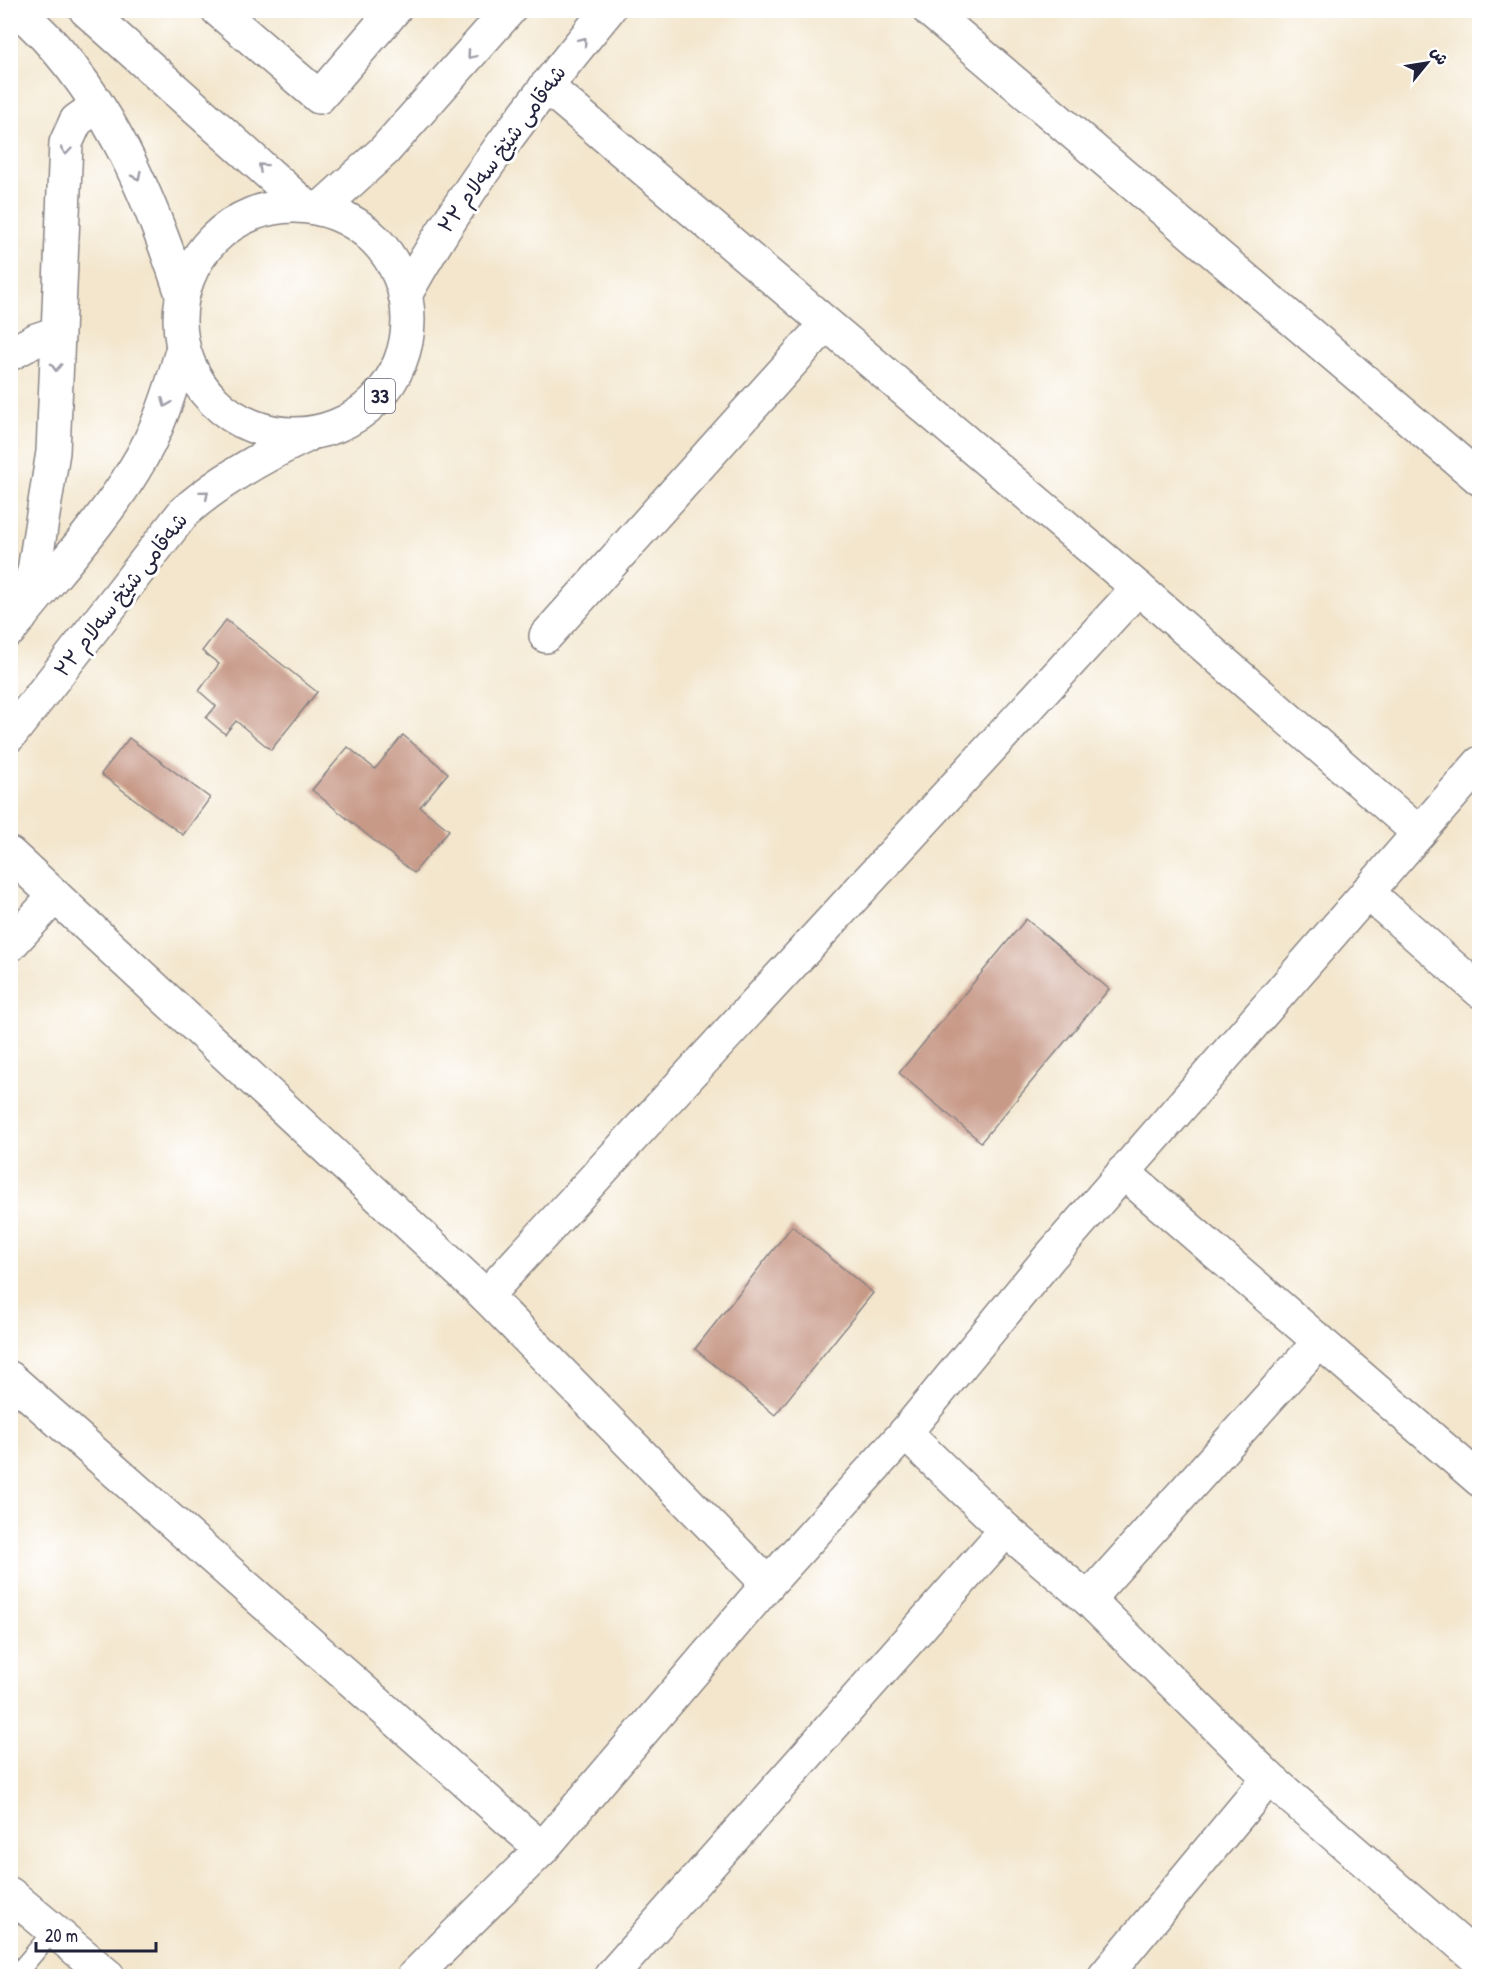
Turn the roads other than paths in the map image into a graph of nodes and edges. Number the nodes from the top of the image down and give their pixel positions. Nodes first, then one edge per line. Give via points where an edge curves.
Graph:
1 (17, 10) edge
2 (218, 10) edge
3 (394, 10) edge
4 (509, 10) edge
5 (608, 10) edge
6 (929, 10) edge
7 (94, 17) edge
8 (67, 64) junction
9 (546, 86) junction
10 (97, 106) junction
11 (313, 208) junction
12 (182, 294) junction
13 (405, 295) junction
14 (826, 324) junction
15 (57, 333) junction
16 (183, 347) junction
17 (10, 354) edge
18 (308, 435) junction
19 (1479, 479) edge
20 (1137, 588) junction
21 (15, 624) edge
22 (546, 636) dead end
23 (10, 735) edge
24 (1479, 763) edge
25 (1419, 833) junction
26 (10, 854) edge
27 (1367, 892) junction
28 (55, 896) junction
29 (10, 945) edge
30 (1479, 991) edge
31 (1123, 1172) junction
32 (486, 1296) junction
33 (1320, 1341) junction
34 (10, 1378) edge
35 (905, 1433) junction
36 (1479, 1480) edge
37 (1006, 1530) junction
38 (768, 1584) junction
39 (1088, 1599) junction
40 (1269, 1778) junction
41 (542, 1849) junction
42 (10, 1894) edge
43 (53, 1931) junction
44 (1479, 1961) edge
45 (15, 1977) edge
46 (108, 1977) edge
47 (414, 1977) edge
48 (611, 1977) edge
49 (1105, 1977) edge

1 - 8 street
2 - 3 street via 319,97
4 -> 11 street via 384,151
9 -> 5 street, شەقامی شێخ سەلام ٣٣
6 - 19 street
7 - 8 street
11 -> 7 street
8 - 10 street
9 - 13 street, شەقامی شێخ سەلام ٣٣ via 446,223
9 - 14 street
10 -> 12 street via 147,196
10 -> 15 street via 76,121 66,143
11 - 12 street, شەقامی شێخ سەلام ٣٣ / 33 via 278,207 227,226 192,267
11 - 13 street, شەقامی شێخ سەلام ٣٣ / 33 via 344,218 365,231 397,271
12 - 16 street, شەقامی شێخ سەلام ٣٣ / 33 via 179,320
13 - 18 street, شەقامی شێخ سەلام ٣٣ / 33 via 409,322 405,349 395,375 359,415
14 - 20 street
14 - 22 street
15 - 17 street
15 -> 21 street via 53,452 34,571
16 - 18 street, شەقامی شێخ سەلام ٣٣ / 33 via 192,373 228,415 253,428
16 -> 21 street, شەقامی شێخ سەلام ٣٣ / 33 via 169,399 136,468
23 -> 18 street, شەقامی شێخ سەلام ٣٣ / 33 via 184,512 211,488
20 - 25 street
20 - 32 street
24 - 25 street
25 - 27 street
26 - 28 street
27 - 30 street
27 - 31 street
28 - 29 street
28 - 32 street
31 - 33 street
31 - 35 street
32 - 38 street
33 - 36 street
33 - 39 street
34 - 41 street
35 - 37 street
35 - 38 street
37 - 39 street
37 - 48 street
38 - 41 street
39 - 40 street
40 - 44 street
40 - 49 street
41 - 47 street
42 - 43 street
43 - 45 lane
43 - 46 street

